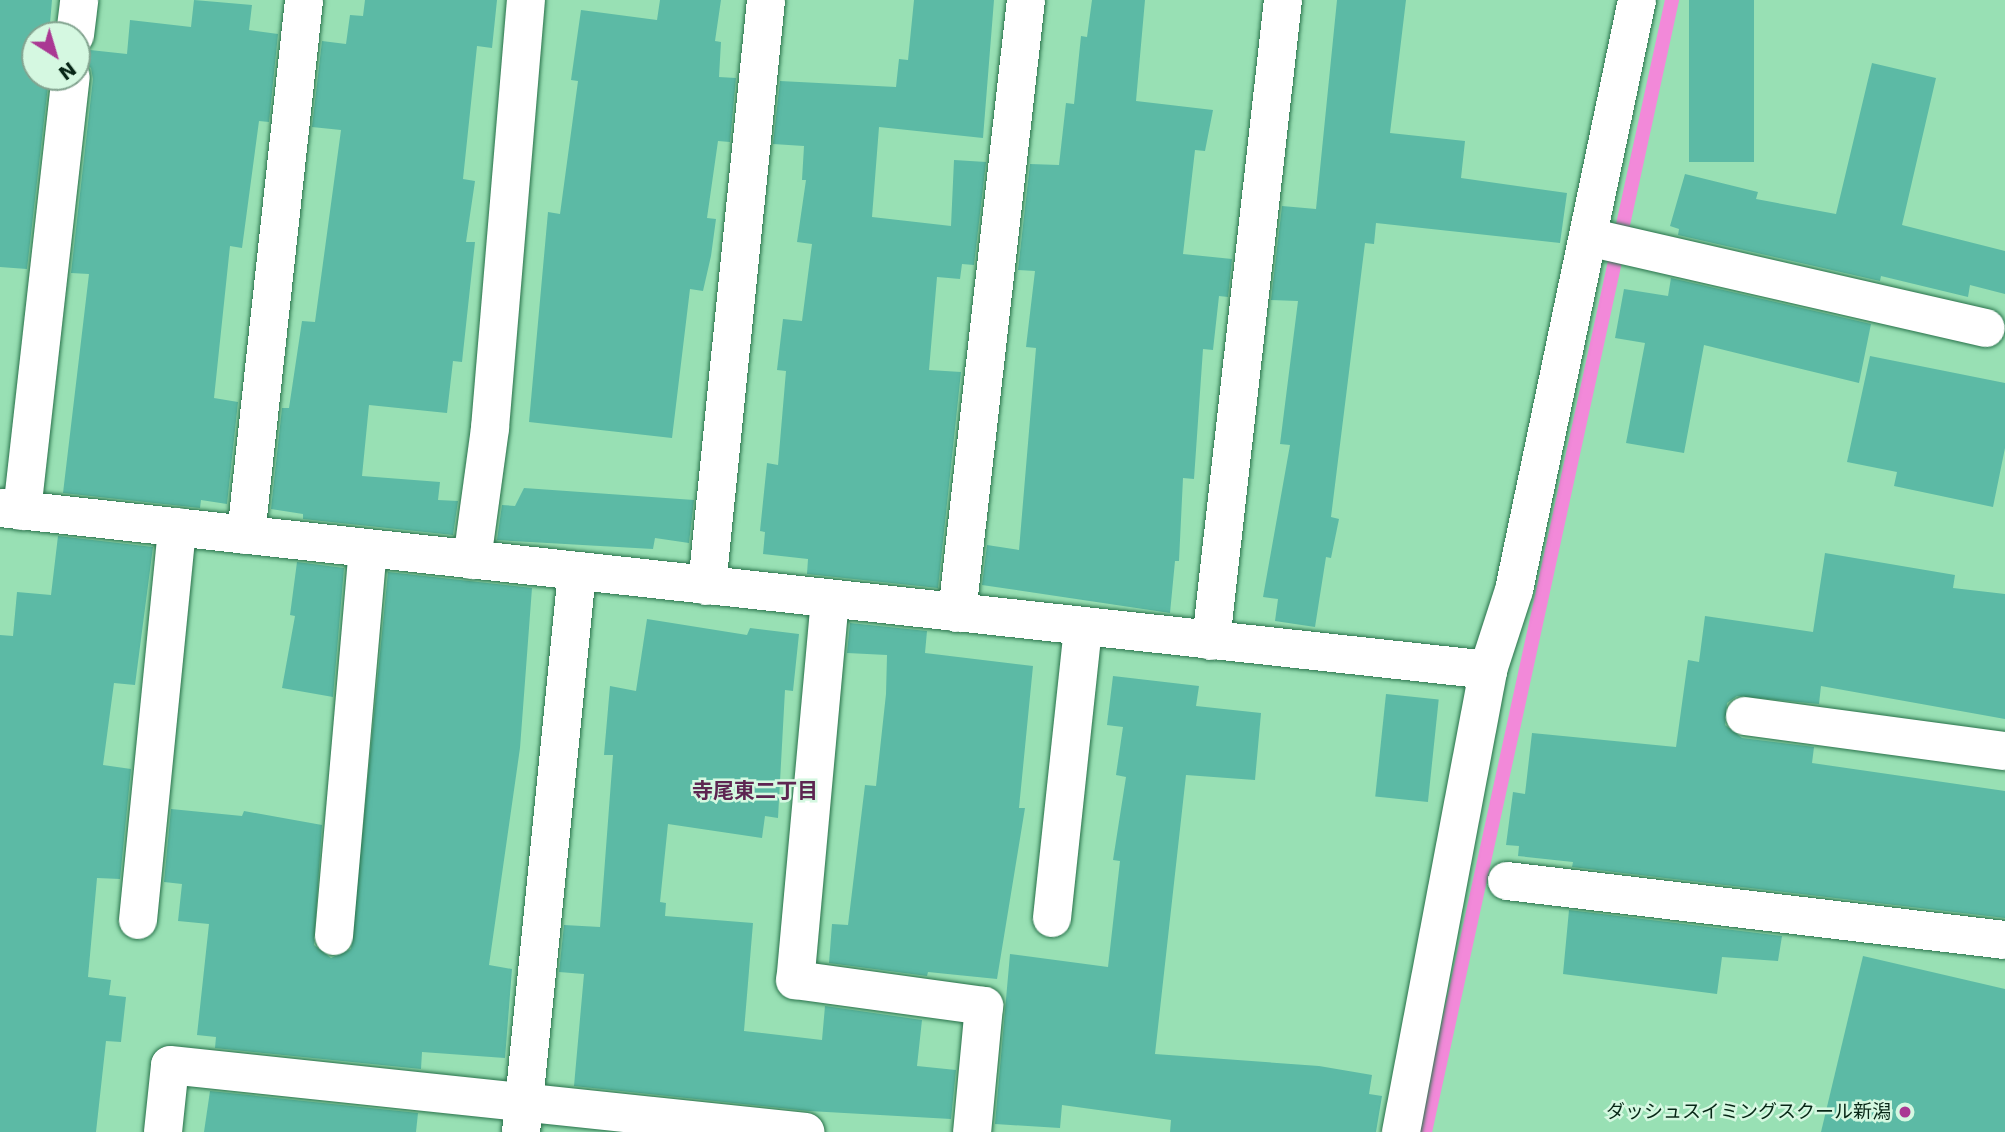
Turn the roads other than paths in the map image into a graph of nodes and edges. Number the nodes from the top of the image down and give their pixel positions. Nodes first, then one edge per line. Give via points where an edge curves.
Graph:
1 (79, 0) edge
2 (304, 0) edge
3 (526, 0) edge
4 (766, 0) edge
5 (1026, 0) edge
6 (1283, 0) edge
7 (1637, 0) edge
8 (77, 21) edge
9 (69, 91) edge
10 (1588, 237) junction
11 (1986, 328) dead end
12 (11, 509) edge
13 (177, 527) junction
14 (246, 535) junction
15 (368, 549) junction
16 (472, 560) junction
17 (578, 572) junction
18 (707, 586) junction
19 (830, 599) junction
20 (957, 613) junction
21 (1083, 627) junction
22 (1211, 641) junction
23 (1488, 670) junction
24 (1745, 716) dead end
25 (2005, 751) edge
26 (1507, 881) dead end
27 (1052, 918) dead end
28 (138, 920) dead end
29 (334, 936) dead end
30 (2005, 940) edge
31 (522, 1118) edge
32 (163, 1132) edge
33 (804, 1132) edge
34 (972, 1132) edge
35 (1401, 1132) edge

1 - 8 street
2 - 14 street
3 - 16 street via 490,428
4 - 18 street
5 - 20 street
6 - 22 street
7 - 10 street
9 - 12 street
10 - 11 street
10 - 23 street via 1514,590
12 - 13 street
13 - 14 street
13 - 28 street
14 - 15 street
15 - 16 street
15 - 29 street
16 - 17 street
17 - 18 street
17 - 31 street
18 - 19 street
19 - 20 street
19 - 34 street via 795,980 984,1006
20 - 21 street
21 - 22 street
21 - 27 street
22 - 23 street
23 - 35 street
24 - 25 street
26 - 30 street
31 - 32 street via 170,1065
31 - 33 street

